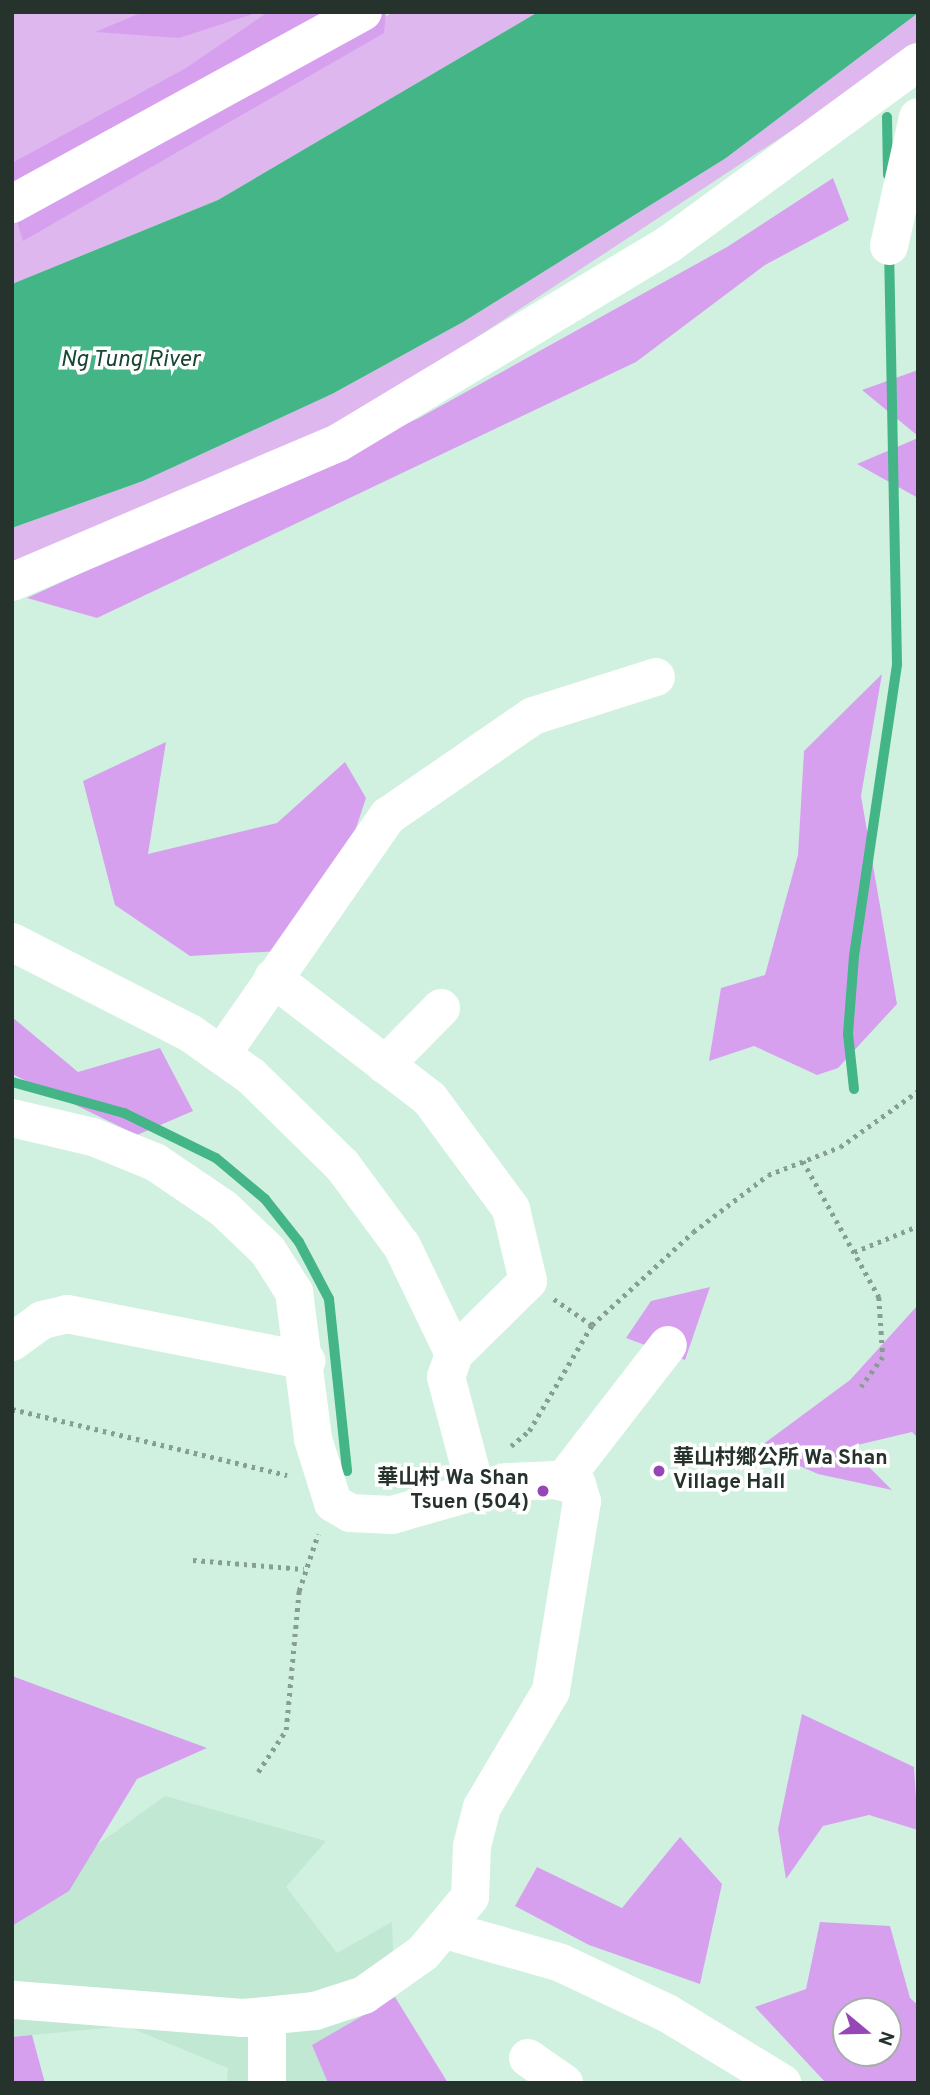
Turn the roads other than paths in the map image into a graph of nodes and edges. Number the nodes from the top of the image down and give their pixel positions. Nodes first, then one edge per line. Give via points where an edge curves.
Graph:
1 (363, 12) edge
2 (918, 62) edge
3 (918, 117) edge
4 (12, 204) edge
5 (889, 246) dead end
6 (12, 582) edge
7 (656, 677) dead end
8 (12, 942) edge
9 (273, 978) junction
10 (441, 1008) dead end
11 (221, 1055) junction
12 (385, 1065) junction
13 (12, 1118) edge
14 (12, 1342) edge
15 (668, 1345) dead end
16 (454, 1354) junction
17 (306, 1362) junction
18 (473, 1477) junction
19 (562, 1482) junction
20 (449, 1931) junction
21 (12, 2000) edge
22 (267, 2016) junction
23 (528, 2058) dead end
24 (267, 2083) edge
25 (564, 2083) edge
26 (782, 2083) edge

1 - 4 street
2 - 6 street via 669,244 338,443
3 - 5 street
7 - 9 street via 533,716 388,816
8 - 11 street
9 - 11 street
9 - 12 street
10 - 12 street
11 - 16 street via 342,1166 402,1246
12 - 16 street via 430,1099 511,1209 528,1281
13 - 17 street via 93,1137 155,1162 223,1208 268,1251 294,1293
14 - 17 street via 42,1320 67,1314
15 - 19 street
16 - 18 street via 446,1377
17 - 18 street via 313,1439 333,1503 350,1513 392,1515
18 - 19 street
19 - 20 street via 577,1485 583,1501 551,1691 482,1807 472,1846 470,1897
20 - 22 street via 364,1995 315,2011
20 - 26 street via 561,1964 667,2013
21 - 22 street
22 - 24 street
23 - 25 street

